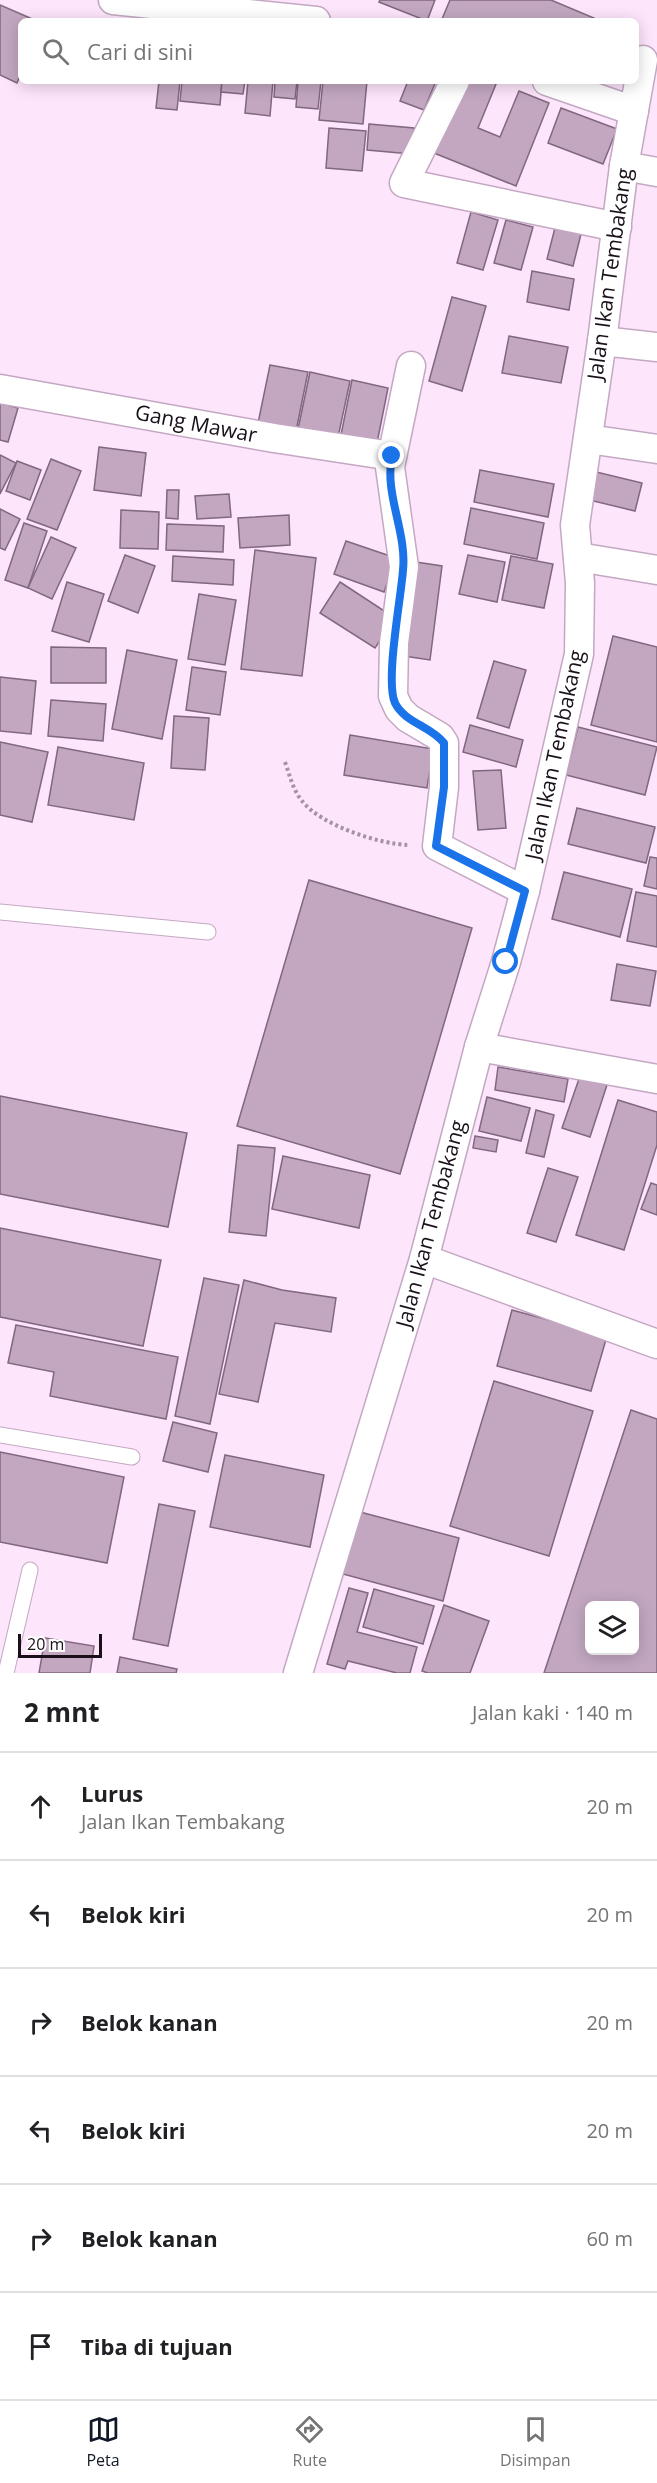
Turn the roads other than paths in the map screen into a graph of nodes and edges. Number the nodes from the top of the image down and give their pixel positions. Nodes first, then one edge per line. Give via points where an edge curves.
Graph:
1 (113, 0) edge
2 (287, 18) edge
3 (643, 60) dead end
4 (639, 83) edge
5 (454, 84) edge
6 (556, 84) edge
7 (639, 84) edge
8 (634, 111) junction
9 (624, 166) junction
10 (657, 172) edge
11 (617, 227) junction
12 (602, 341) junction
13 (657, 347) edge
14 (411, 366) dead end
15 (0, 389) edge
16 (588, 439) junction
17 (657, 449) edge
18 (392, 456) junction
19 (578, 557) junction
20 (657, 570) edge
21 (525, 891) junction
22 (0, 912) edge
23 (208, 932) dead end
24 (479, 1047) junction
25 (657, 1079) edge
26 (424, 1259) junction
27 (657, 1344) edge
28 (0, 1435) edge
29 (132, 1457) dead end
30 (30, 1570) dead end
31 (6, 1673) edge
32 (298, 1673) edge

1 - 2 street
3 - 4 street, Jalan Ikan Tembakang
5 - 11 street via 404,183
6 - 8 street
7 - 8 street, Jalan Ikan Tembakang
8 - 9 street, Jalan Ikan Tembakang
9 - 10 street
9 - 11 street, Jalan Ikan Tembakang
11 - 12 street, Jalan Ikan Tembakang
12 - 13 street
12 - 16 street, Jalan Ikan Tembakang
14 - 18 street
15 - 18 street, Gang Mawar
16 - 17 street
16 - 19 street, Jalan Ikan Tembakang via 574,525
18 - 21 street via 391,478 404,567 394,643 393,696 408,718 444,743 444,787 436,846
19 - 20 street
19 - 21 street, Jalan Ikan Tembakang via 579,654
21 - 24 street, Jalan Ikan Tembakang
22 - 23 lane
24 - 25 street
24 - 26 street, Jalan Ikan Tembakang
26 - 27 street
26 - 32 street, Jalan Ikan Tembakang
28 - 29 lane
30 - 31 lane

